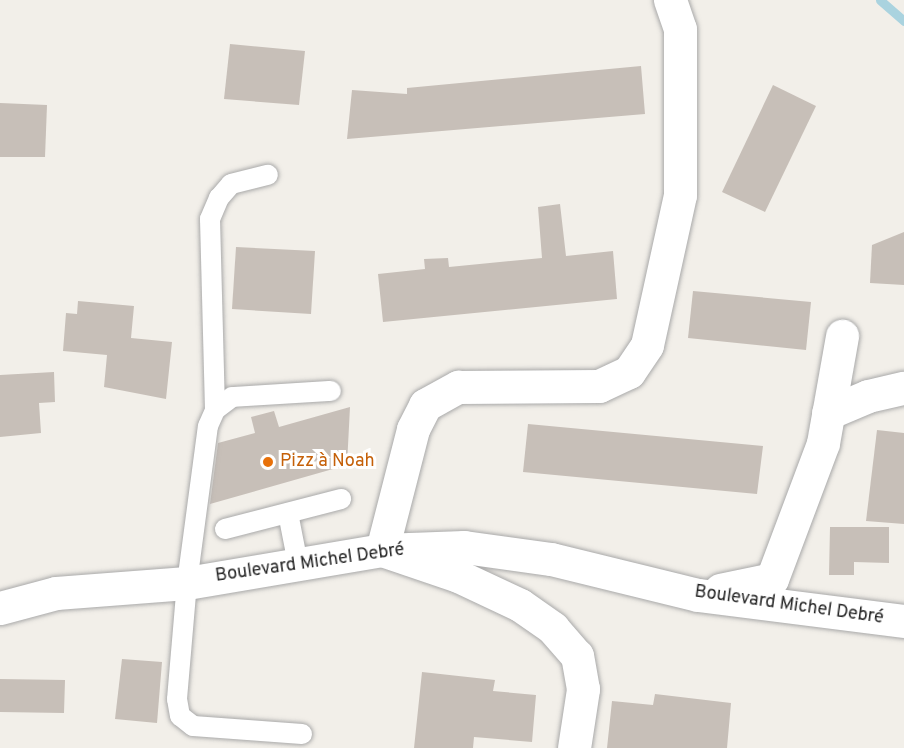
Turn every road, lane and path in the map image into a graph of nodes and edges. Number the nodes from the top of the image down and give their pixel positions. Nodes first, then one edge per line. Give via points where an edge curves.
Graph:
1 (670, 0) edge
2 (268, 175) dead end
3 (842, 336) dead end
4 (904, 388) edge
5 (331, 391) dead end
6 (215, 410) junction
7 (828, 413) junction
8 (341, 499) dead end
9 (288, 513) junction
10 (225, 530) dead end
11 (382, 550) junction
12 (298, 564) junction
13 (187, 583) junction
14 (698, 595) junction
15 (0, 608) edge
16 (904, 621) edge
17 (302, 735) dead end
18 (574, 748) edge

1 - 11 street via 680,29 680,195 647,345 629,372 599,386 458,387 425,405 412,429
2 - 6 lane via 231,184 219,198 210,219
3 - 7 street
4 - 7 street via 868,396
5 - 6 lane via 232,397
6 - 13 lane via 208,426
7 - 14 street via 823,443 772,579
8 - 9 lane
9 - 10 lane
9 - 12 lane
11 - 12 street, Boulevard Michel Debré
11 - 14 street, Boulevard Michel Debré via 464,547 551,559
11 - 18 street via 458,576 520,605 553,628 577,656 583,689
12 - 13 street, Boulevard Michel Debré
13 - 15 street, Boulevard Michel Debré via 56,593
13 - 17 lane via 177,699 180,716 193,726
14 - 16 street, Boulevard Michel Debré

